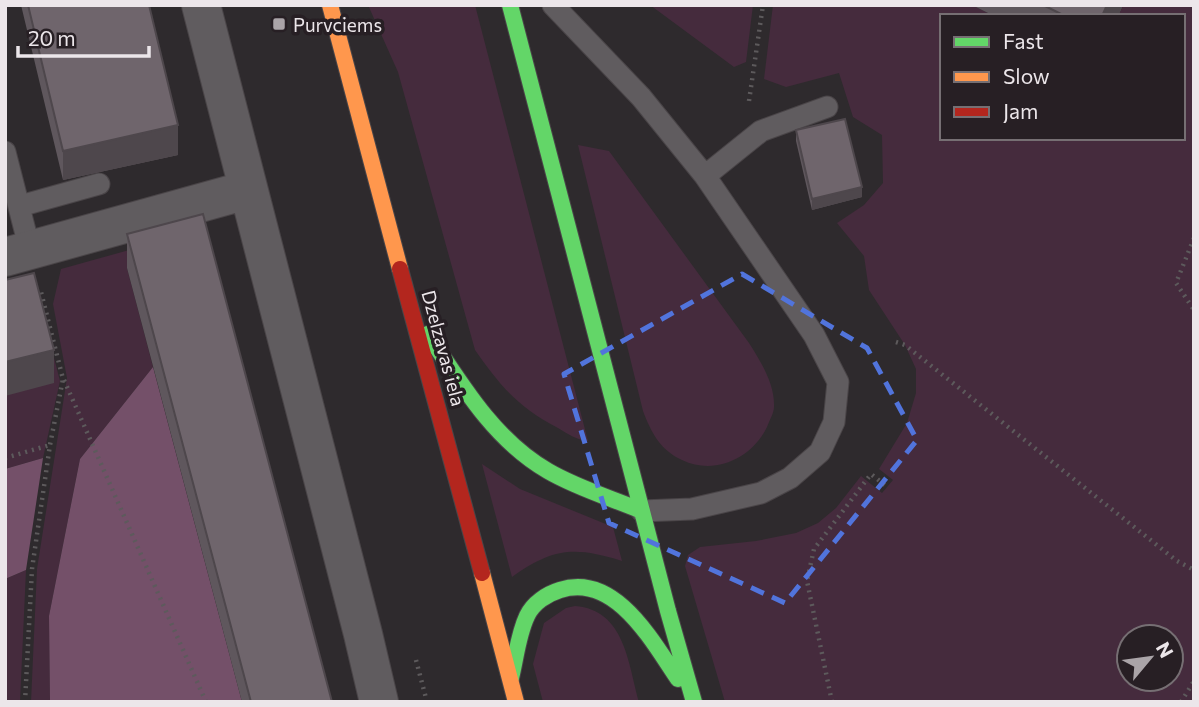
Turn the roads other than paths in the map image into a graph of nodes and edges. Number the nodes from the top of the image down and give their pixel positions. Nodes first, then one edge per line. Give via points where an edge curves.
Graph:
1 (201, 5) edge
2 (330, 5) edge
3 (510, 5) edge
4 (553, 5) edge
5 (827, 107) dead end
6 (5, 152) edge
7 (705, 176) junction
8 (99, 184) dead end
9 (247, 190) junction
10 (20, 206) junction
11 (18, 254) edge
12 (410, 306) junction
13 (642, 511) junction
14 (511, 680) junction
15 (693, 700) edge
16 (379, 702) edge
17 (516, 702) edge

1 - 9 street
2 - 12 main road, Dzelzavas iela
3 - 13 main road
4 - 7 lane via 642,97
5 - 7 lane via 761,131
6 - 10 lane
7 - 13 lane via 814,335 838,382 834,422 820,452 790,478 761,493 692,509
8 - 10 lane
9 - 11 street
9 - 16 street
10 - 11 lane
12 - 13 main road via 453,373 508,442 547,470
12 - 14 main road, Dzelzavas iela
13 - 15 main road
14 - 15 main road via 527,615 541,599 580,584 608,593 633,618
14 - 17 main road, Dzelzavas iela

